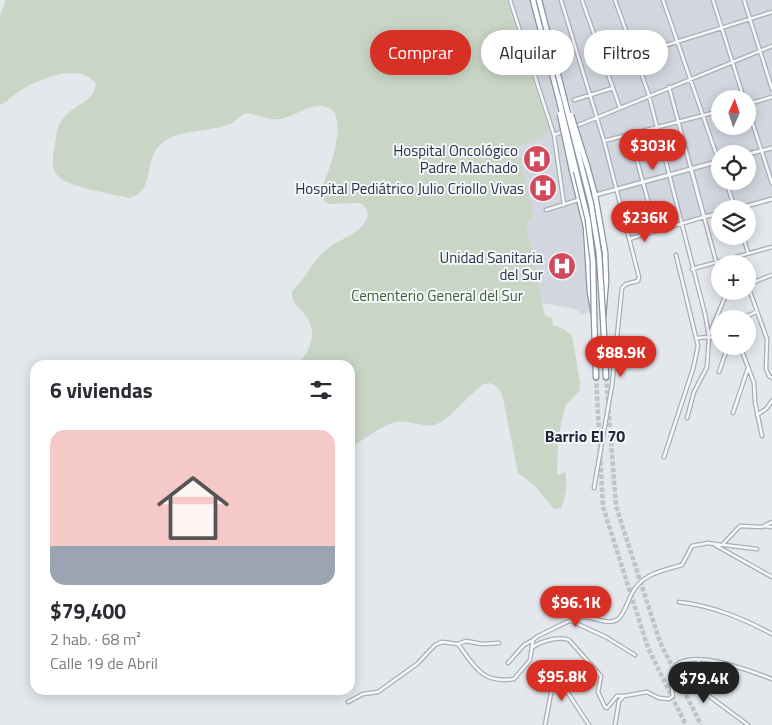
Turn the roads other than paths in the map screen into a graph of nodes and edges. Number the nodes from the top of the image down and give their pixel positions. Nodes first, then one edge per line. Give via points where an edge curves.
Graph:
1 (510, 0) edge
2 (533, 0) edge
3 (539, 0) edge
4 (562, 0) edge
5 (582, 0) edge
6 (615, 0) edge
7 (663, 0) edge
8 (713, 0) edge
9 (744, 0) edge
10 (772, 12) edge
11 (750, 20) junction
12 (722, 28) junction
13 (626, 30) edge
14 (677, 42) junction
15 (668, 45) edge
16 (772, 46) edge
17 (760, 51) junction
18 (732, 63) junction
19 (642, 75) edge
20 (691, 79) junction
21 (613, 88) junction
22 (669, 88) junction
23 (772, 89) edge
24 (741, 90) edge
25 (590, 95) junction
26 (558, 96) junction
27 (649, 96) junction
28 (772, 97) edge
29 (574, 100) dead end
30 (756, 102) edge
31 (567, 108) junction
32 (620, 108) junction
33 (711, 114) edge
34 (704, 116) junction
35 (597, 118) junction
36 (678, 122) junction
37 (656, 128) junction
38 (756, 134) edge
39 (554, 135) junction
40 (630, 135) junction
41 (604, 141) junction
42 (714, 145) edge
43 (772, 148) edge
44 (761, 150) junction
45 (756, 152) edge
46 (711, 164) edge
47 (691, 169) junction
48 (668, 176) junction
49 (643, 183) junction
50 (772, 183) edge
51 (616, 190) junction
52 (595, 195) junction
53 (581, 199) junction
54 (772, 199) edge
55 (756, 203) edge
56 (564, 204) junction
57 (546, 210) dead end
58 (711, 215) edge
59 (704, 217) junction
60 (681, 223) junction
61 (656, 230) junction
62 (629, 239) junction
63 (746, 245) edge
64 (772, 247) edge
65 (748, 253) junction
66 (676, 255) dead end
67 (714, 255) edge
68 (741, 255) edge
69 (711, 263) edge
70 (692, 269) junction
71 (772, 275) edge
72 (724, 300) edge
73 (755, 310) edge
74 (756, 312) edge
75 (594, 315) junction
76 (603, 317) junction
77 (709, 337) junction
78 (697, 338) junction
79 (725, 355) edge
80 (743, 355) edge
81 (748, 368) junction
82 (719, 372) dead end
83 (596, 377) tunnel mouth
84 (606, 377) tunnel mouth
85 (772, 378) edge
86 (772, 401) edge
87 (733, 413) dead end
88 (757, 415) junction
89 (687, 418) dead end
90 (762, 436) dead end
91 (664, 457) dead end
92 (594, 488) dead end
93 (772, 522) edge
94 (764, 526) junction
95 (772, 527) edge
96 (714, 544) junction
97 (722, 544) junction
98 (757, 549) dead end
99 (772, 577) edge
100 (679, 602) dead end
101 (571, 621) junction
102 (772, 634) edge
103 (533, 640) junction
104 (499, 642) dead end
105 (458, 644) junction
106 (533, 647) junction
107 (636, 655) dead end
108 (698, 660) junction
109 (508, 663) dead end
110 (772, 679) edge
111 (624, 696) junction
112 (348, 702) dead end
113 (545, 725) edge
114 (589, 725) edge
115 (615, 725) edge
116 (748, 725) edge

1 - 39 street
2 - 26 highway
3 - 31 highway, bridge
4 - 25 street
5 - 21 street
6 - 13 street
7 - 14 street
8 - 12 street
9 - 11 street
10 - 11 street
11 - 12 street
11 - 17 street
12 - 14 street
12 - 18 street
14 - 15 street
14 - 20 street
16 - 17 street
17 - 18 street
17 - 23 street
18 - 20 street
18 - 24 street
19 - 27 street
20 - 22 street
20 - 34 street
21 - 25 street
21 - 32 street
22 - 27 street
22 - 36 street
25 - 29 street
25 - 35 street
26 - 53 highway, bridge via 562,128
26 - 75 highway, bridge via 588,220
27 - 32 street
27 - 37 street
28 - 30 street
31 - 52 highway, bridge via 578,134
31 - 76 highway, bridge via 595,224
32 - 35 street
33 - 34 street
34 - 36 street
34 - 42 street
35 - 39 street
35 - 41 street
36 - 37 street
36 - 47 street
37 - 40 street
37 - 48 street
38 - 44 street
39 - 56 street
40 - 41 street
40 - 49 street
41 - 51 street
43 - 44 street
44 - 45 street
44 - 50 street
46 - 47 street
47 - 48 street
47 - 59 street
48 - 49 street
48 - 60 street
49 - 51 street
49 - 61 street
51 - 52 street
51 - 62 street
52 - 53 street
52 - 76 highway, bridge via 606,282
53 - 56 street
53 - 75 highway, bridge
54 - 55 street
56 - 57 street
58 - 59 street
59 - 60 street
59 - 67 street
60 - 61 street
60 - 70 street
61 - 62 street
62 - 92 street via 639,277 638,281 622,288 612,386
63 - 65 street
64 - 65 street
65 - 68 street
66 - 78 street
69 - 70 street
70 - 77 street
71 - 73 street via 748,284
72 - 77 street
74 - 85 street via 767,340 766,369
75 - 83 highway
76 - 84 highway
77 - 78 street
77 - 89 street via 706,372 694,392
78 - 91 street via 693,369
79 - 82 street
80 - 81 street
81 - 87 street
81 - 88 street via 754,383
86 - 88 street
88 - 90 street
93 - 94 street
94 - 95 street
94 - 97 street via 740,526
96 - 97 street
96 - 99 street
96 - 101 street via 692,546 682,564 657,571 643,580 615,620 582,616
97 - 98 street
100 - 102 street via 716,609
101 - 103 street
101 - 107 street
103 - 106 street
103 - 109 street
104 - 105 street via 482,644 466,641
105 - 106 street via 483,675 504,681 514,679 522,671 530,660
105 - 112 street via 442,642 435,645 417,664 378,692 363,694
106 - 111 street via 563,637 569,640 601,676 598,692 605,707 617,696
108 - 110 street via 725,662
108 - 111 street via 681,662 674,667 671,674 673,696 669,699 647,692
108 - 116 street via 704,693
111 - 115 street via 618,701
113 - 114 street via 551,693 556,686 566,690

